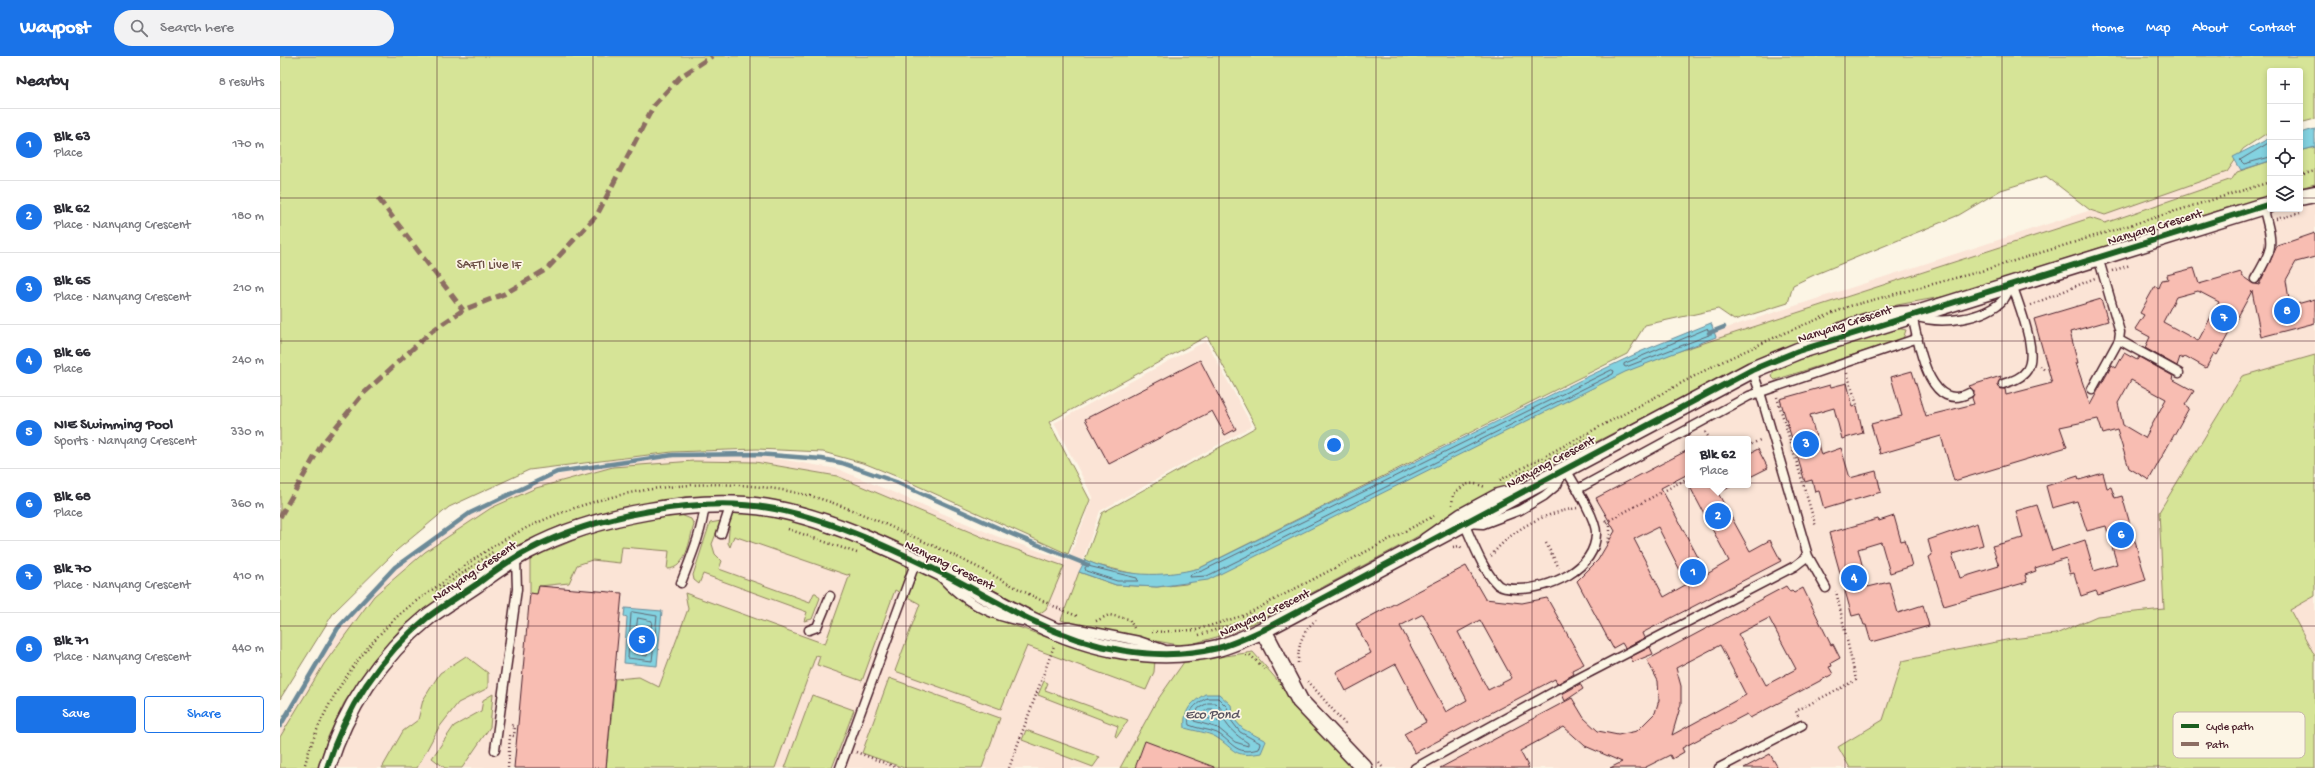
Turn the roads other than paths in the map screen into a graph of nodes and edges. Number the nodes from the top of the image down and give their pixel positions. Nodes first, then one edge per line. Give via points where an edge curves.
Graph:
1 (2315, 194) edge
2 (2303, 203) edge
3 (2267, 205) edge
4 (2267, 212) edge
5 (2098, 257) junction
6 (2255, 278) dead end
7 (2012, 284) junction
8 (1930, 310) junction
9 (1912, 315) junction
10 (1918, 338) junction
11 (2119, 340) junction
12 (1812, 347) junction
13 (1752, 370) junction
14 (2179, 373) dead end
15 (2004, 384) dead end
16 (2092, 389) dead end
17 (1760, 392) junction
18 (1970, 393) dead end
19 (1565, 468) junction
20 (1538, 483) junction
21 (1578, 489) junction
22 (707, 497) junction
23 (731, 497) junction
24 (1464, 523) junction
25 (721, 534) dead end
26 (1412, 552) junction
27 (1808, 556) junction
28 (516, 558) junction
29 (916, 561) junction
30 (681, 583) dead end
31 (1826, 588) dead end
32 (830, 596) dead end
33 (809, 630) dead end
34 (1263, 630) junction
35 (1802, 725) road end
36 (494, 750) dead end
37 (1371, 765) edge
38 (327, 768) edge
39 (840, 768) edge
40 (1415, 768) edge
41 (1719, 768) edge

1 - 2 street
3 - 5 street, Nanyang Crescent
4 - 6 lane via 2270,252
5 - 7 street, Nanyang Crescent
5 - 11 lane via 2120,332
7 - 8 street, Nanyang Crescent
7 - 9 lane via 2004,299 1966,318 1928,321
7 - 15 lane via 2031,350 2030,363 2027,371 2021,376
8 - 9 street, Nanyang Crescent
8 - 12 lane via 1902,310 1868,318 1827,334
9 - 10 lane
9 - 12 street, Nanyang Crescent
10 - 17 lane
10 - 18 lane via 1932,383 1944,394 1960,396
11 - 14 lane
11 - 16 lane
12 - 13 street, Nanyang Crescent
13 - 17 lane
13 - 19 street, Nanyang Crescent
17 - 21 lane via 1748,396
17 - 27 lane
19 - 20 street, Nanyang Crescent
19 - 21 lane
19 - 24 lane via 1556,485 1544,496 1520,510 1483,524
20 - 24 street, Nanyang Crescent
20 - 26 lane via 1497,493 1429,533
21 - 24 lane via 1592,518 1596,534 1593,547 1586,559 1564,578 1530,589 1509,589 1499,586 1485,565
22 - 23 street, Nanyang Crescent
22 - 28 street, Nanyang Crescent via 667,509 589,526 564,534
22 - 30 lane via 701,530
23 - 25 lane
23 - 29 street, Nanyang Crescent via 854,534
24 - 26 street, Nanyang Crescent
26 - 34 street, Nanyang Crescent
27 - 31 lane
27 - 40 lane via 1795,566 1578,679
28 - 36 lane via 517,589
28 - 38 street, Nanyang Crescent via 428,617 392,650 355,703 337,739
29 - 34 street, Nanyang Crescent via 1042,625 1115,649 1172,654 1219,648
29 - 39 lane
32 - 33 lane via 817,627
34 - 37 street via 1300,701
35 - 41 lane

